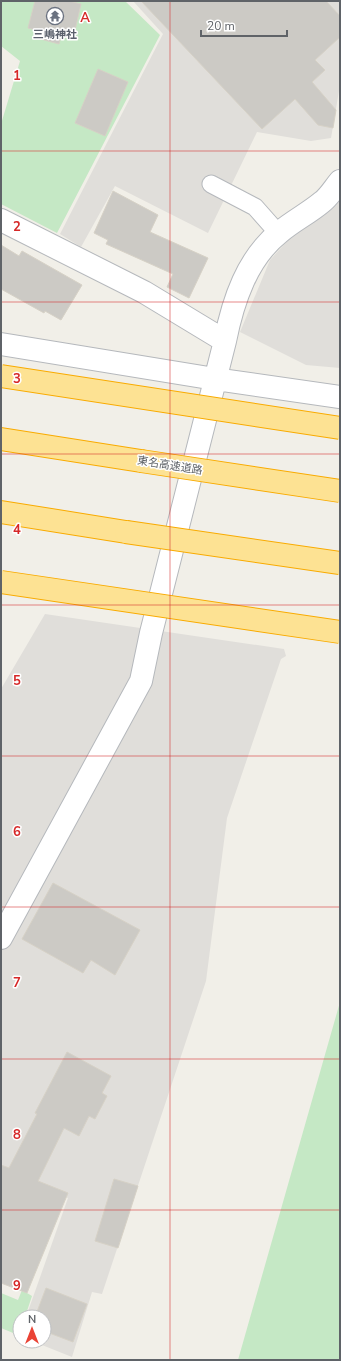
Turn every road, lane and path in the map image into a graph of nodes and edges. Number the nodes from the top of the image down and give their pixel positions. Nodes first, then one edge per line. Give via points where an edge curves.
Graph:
1 (340, 181) edge
2 (211, 184) dead end
3 (1, 220) edge
4 (278, 233) junction
5 (225, 342) junction
6 (1, 344) edge
7 (1, 376) edge
8 (215, 379) junction
9 (340, 396) edge
10 (340, 428) edge
11 (1, 439) edge
12 (340, 491) edge
13 (1, 512) edge
14 (340, 563) edge
15 (1, 582) edge
16 (340, 632) edge
17 (1, 938) edge

1 - 4 street via 324,201
2 - 4 lane via 255,207
3 - 5 street via 144,292
4 - 5 street via 256,257 247,273 230,317
5 - 8 street
6 - 8 street
7 - 10 highway, bridge
8 - 9 street
8 - 17 street via 141,681
11 - 12 highway, 東名高速道路, bridge
13 - 14 highway, bridge
15 - 16 highway, bridge

